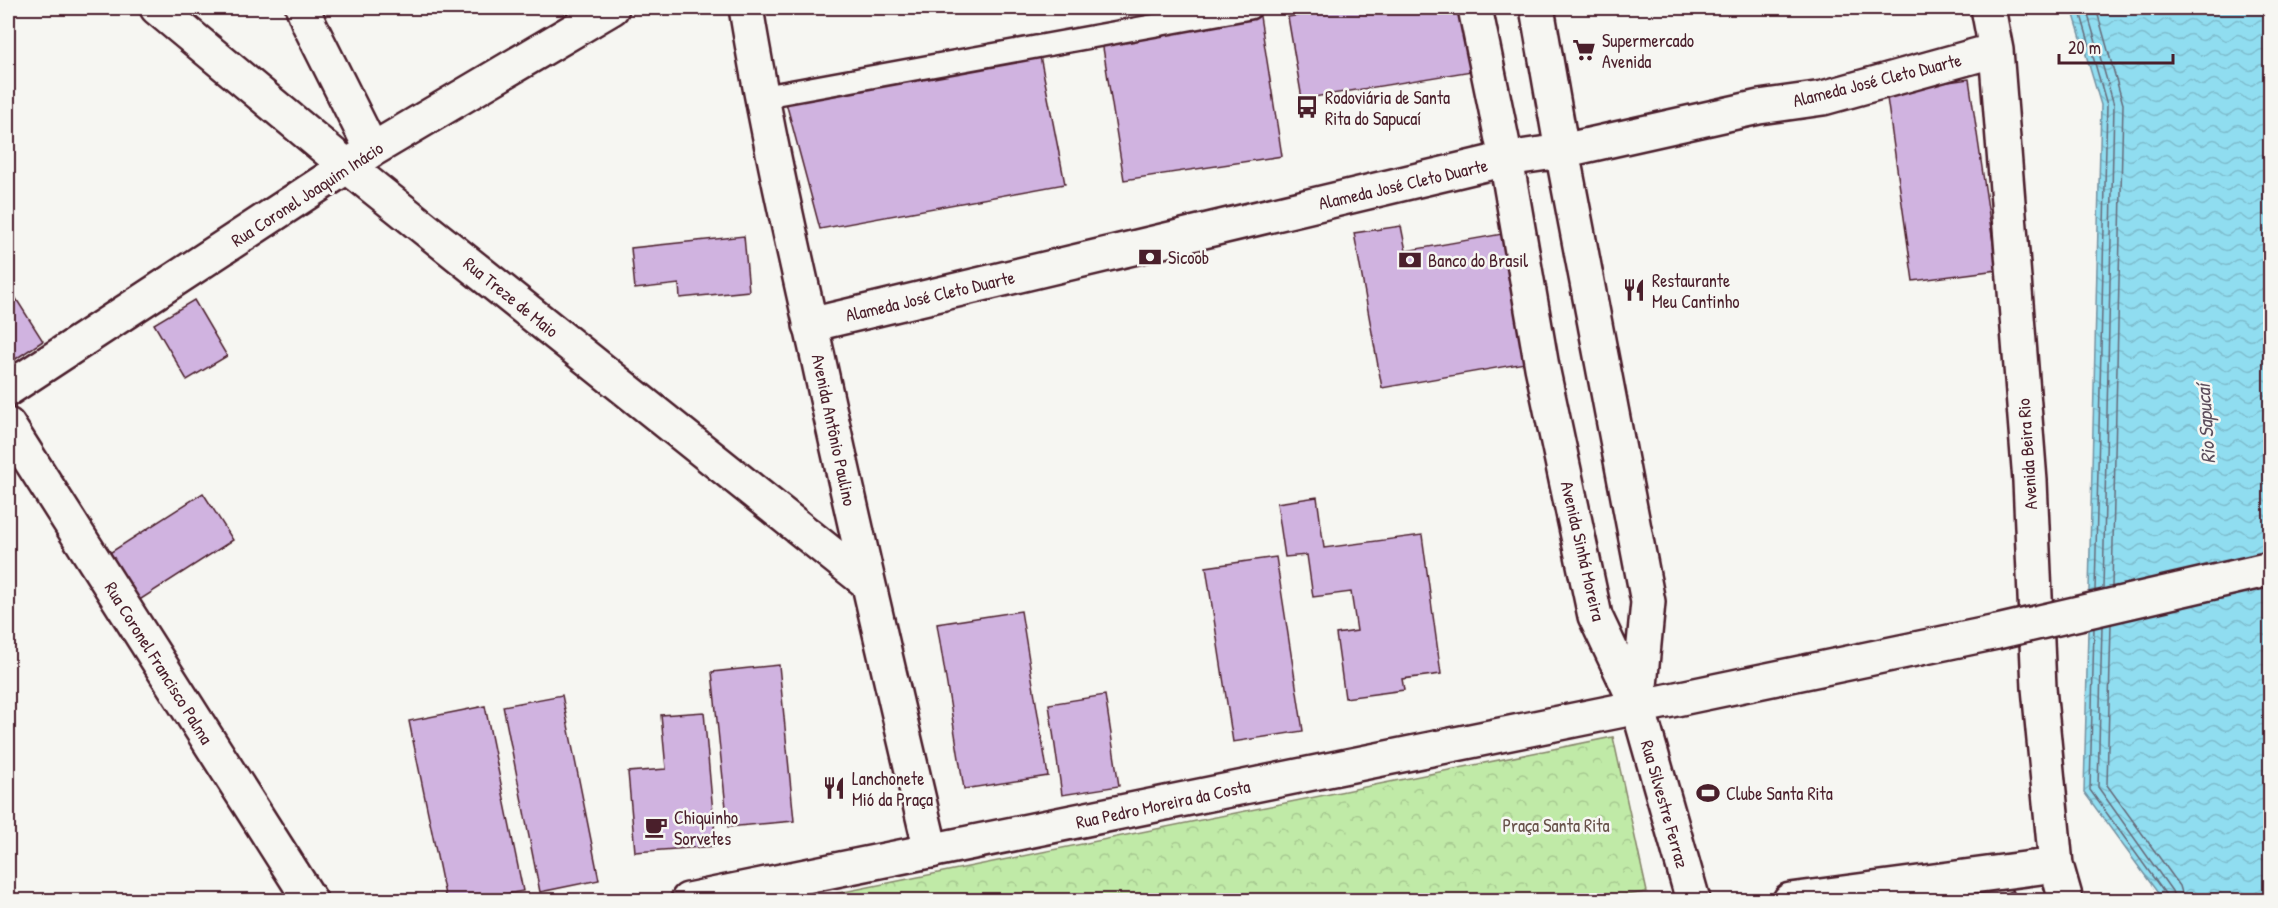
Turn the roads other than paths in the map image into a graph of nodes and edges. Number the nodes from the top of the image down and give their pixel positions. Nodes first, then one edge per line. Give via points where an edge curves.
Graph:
1 (157, 8) edge
2 (303, 8) edge
3 (612, 8) edge
4 (746, 8) edge
5 (1250, 8) edge
6 (1475, 8) edge
7 (1537, 8) edge
8 (1988, 8) edge
9 (1996, 50) junction
10 (761, 97) junction
11 (1562, 151) junction
12 (360, 159) junction
13 (1506, 159) junction
14 (810, 325) junction
15 (8, 389) edge
16 (8, 425) edge
17 (2271, 569) edge
18 (867, 583) junction
19 (1638, 707) junction
20 (931, 851) junction
21 (2056, 865) junction
22 (310, 900) edge
23 (688, 900) edge
24 (1693, 900) edge
25 (1790, 900) edge
26 (2066, 900) edge

1 - 12 street, Rua Treze de Maio
2 - 12 street
3 - 12 street, Rua Coronel Joaquim Inácio
4 - 10 street, Avenida Antônio Paulino
5 - 10 lane
6 - 13 street, Avenida Sinhá Moreira
7 - 11 street
8 - 9 street, Avenida Beira Rio
9 - 11 street, Alameda José Cleto Duarte via 1823,98 1760,107
9 - 21 street, Avenida Beira Rio via 2030,481 2039,688
10 - 14 street, Avenida Antônio Paulino
11 - 13 street, Alameda José Cleto Duarte
11 - 19 street via 1648,602
12 - 15 street, Rua Coronel Joaquim Inácio
12 - 18 street, Rua Treze de Maio
13 - 14 street, Alameda José Cleto Duarte
13 - 19 street, Avenida Sinhá Moreira via 1542,367 1595,616
14 - 18 street, Avenida Antônio Paulino
16 - 22 street, Rua Coronel Francisco Palma
17 - 19 street, Rua Pedro Moreira da Costa, bridge via 1997,632
18 - 20 street, Avenida Antônio Paulino
19 - 20 street, Rua Pedro Moreira da Costa
19 - 24 street, Rua Silvestre Ferraz
20 - 23 street, Rua Pedro Moreira da Costa
21 - 25 street
21 - 26 street, Avenida Beira Rio

